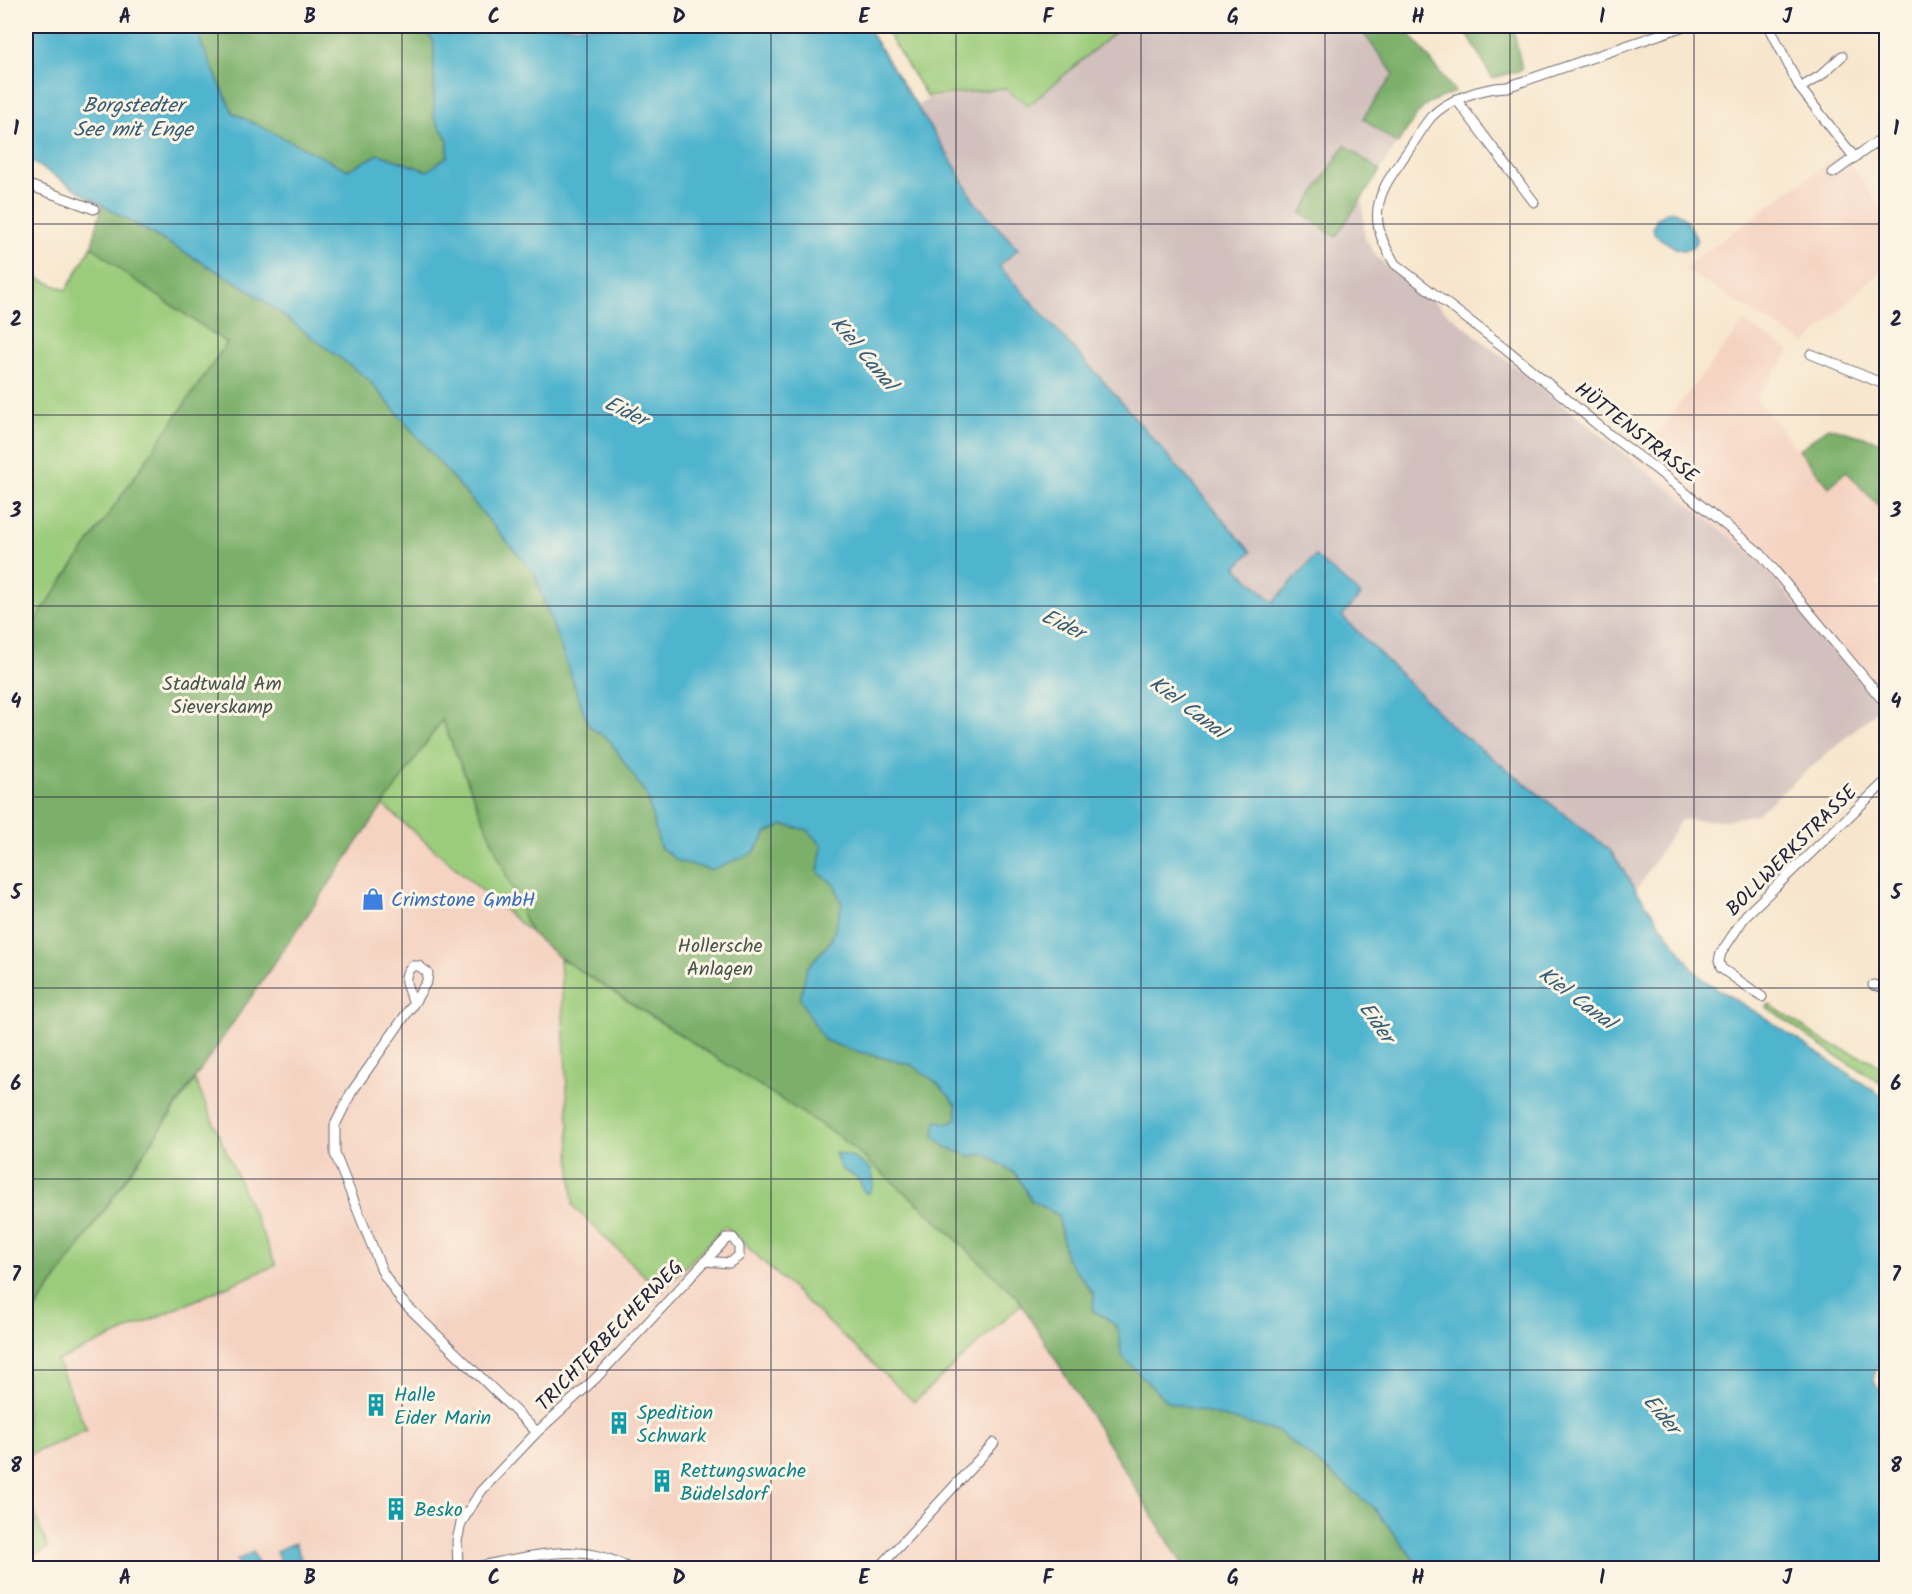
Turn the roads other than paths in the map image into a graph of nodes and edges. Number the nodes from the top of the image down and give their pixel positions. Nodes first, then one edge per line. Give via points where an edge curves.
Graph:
1 (1684, 26) edge
2 (1769, 26) edge
3 (1842, 56) dead end
4 (1800, 88) junction
5 (1456, 99) junction
6 (1887, 135) edge
7 (1854, 157) junction
8 (1833, 173) dead end
9 (26, 184) edge
10 (1534, 202) dead end
11 (94, 209) dead end
12 (1810, 354) dead end
13 (1887, 372) edge
14 (1884, 384) edge
15 (1887, 704) edge
16 (1887, 782) edge
17 (1874, 985) dead end
18 (1887, 986) edge
19 (1762, 997) dead end
20 (414, 1003) dead end
21 (705, 1261) dead end
22 (537, 1432) junction
23 (994, 1443) dead end
24 (458, 1569) edge
25 (471, 1569) edge
26 (628, 1569) edge
27 (879, 1569) edge

1 - 5 street via 1507,87
2 - 4 street
3 - 4 street
4 - 7 street
5 - 10 street
5 - 15 street, HÜTTENSTRASSE via 1432,116 1382,193 1379,230 1395,264 1760,553
6 - 7 street
7 - 8 street
9 - 11 street
12 - 14 street
13 - 14 street
16 - 19 street, BOLLWERKSTRASSE via 1746,915 1725,945 1721,968
17 - 18 street
20 - 22 street, TRICHTERBECHERWEG via 351,1093 335,1125 335,1154 383,1273 401,1300
21 - 22 street, TRICHTERBECHERWEG via 596,1378
22 - 24 street, TRICHTERBECHERWEG via 481,1491 461,1523
23 - 27 street
25 - 26 street via 568,1551 594,1555

